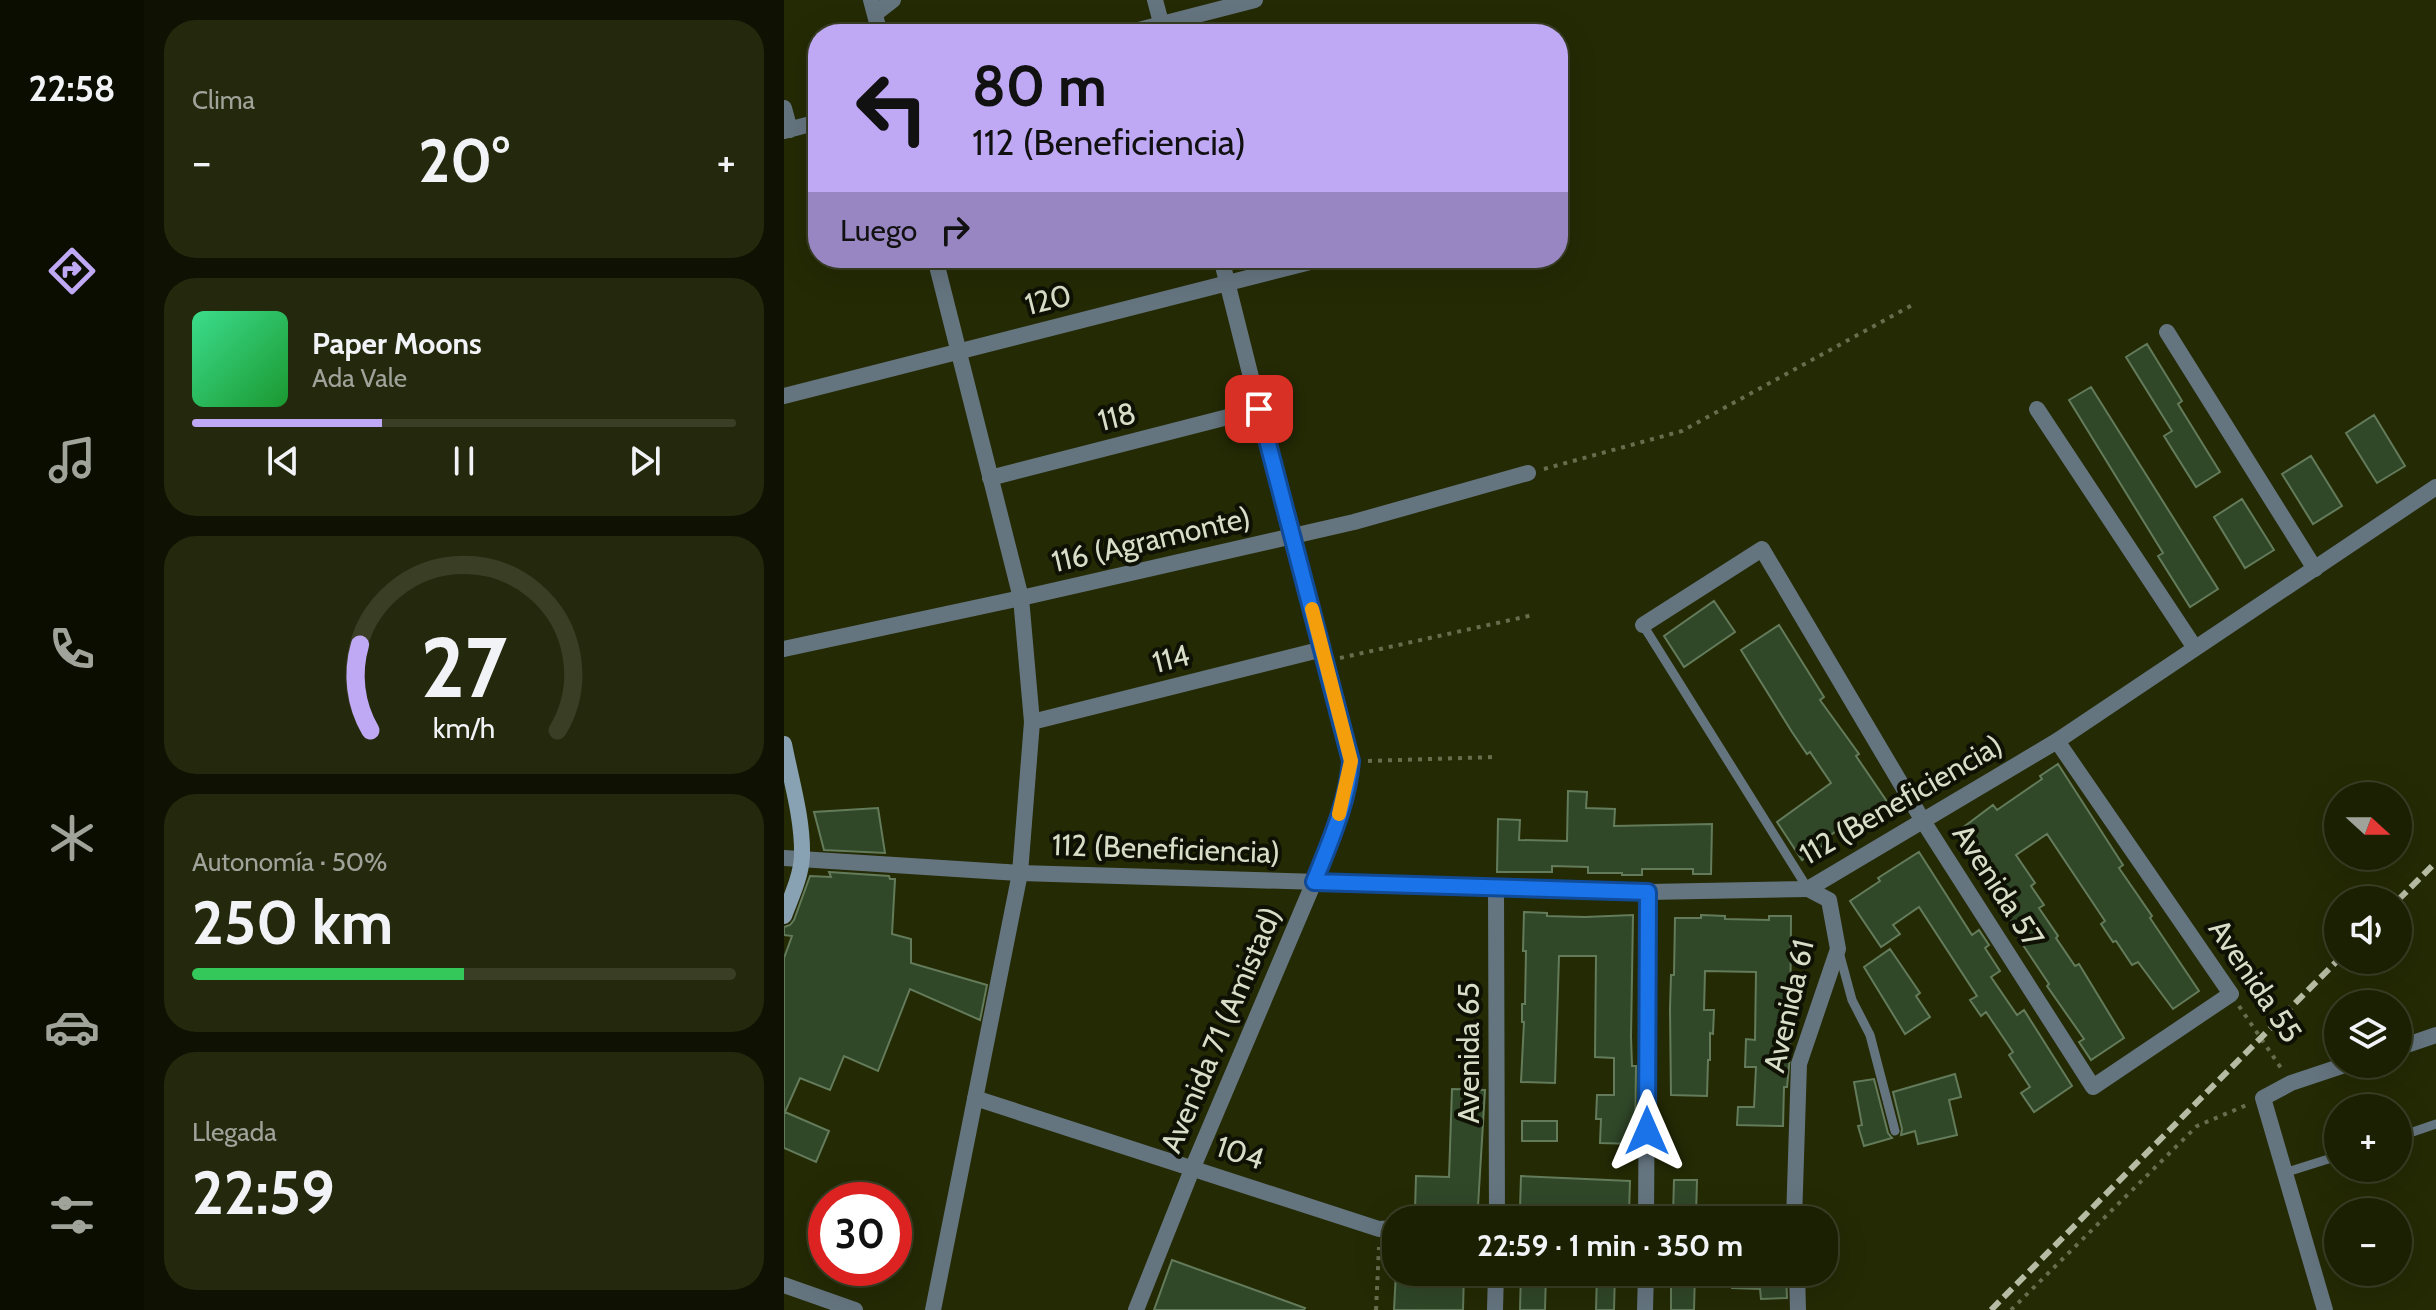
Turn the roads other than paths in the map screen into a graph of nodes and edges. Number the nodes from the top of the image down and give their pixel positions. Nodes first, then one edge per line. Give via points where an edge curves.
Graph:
1 (893, 0) edge
2 (1155, 0) edge
3 (1255, 0) edge
4 (873, 7) edge
5 (1162, 24) edge
6 (1176, 24) edge
7 (784, 108) edge
8 (808, 125) edge
9 (787, 130) edge
10 (938, 268) edge
11 (1223, 268) edge
12 (1288, 268) edge
13 (1227, 284) junction
14 (2167, 332) dead end
15 (959, 351) junction
16 (784, 396) edge
17 (1259, 409) junction
18 (2037, 409) dead end
19 (1528, 473) road end
20 (990, 478) junction
21 (2436, 487) edge
22 (1291, 536) junction
23 (2315, 569) junction
24 (1021, 598) junction
25 (1643, 625) joint
26 (2195, 648) junction
27 (784, 649) edge
28 (1324, 656) junction
29 (1032, 722) junction
30 (2057, 741) junction
31 (784, 744) edge
32 (1923, 821) junction
33 (784, 858) edge
34 (802, 858) junction
35 (1020, 873) junction
36 (1314, 882) junction
37 (1496, 886) junction
38 (1808, 889) junction
39 (1648, 892) junction
40 (784, 916) edge
41 (1838, 949) junction
42 (2436, 1035) edge
43 (2412, 1043) edge
44 (2324, 1072) edge
45 (2093, 1087) joint
46 (975, 1098) junction
47 (2436, 1124) edge
48 (1895, 1131) dead end
49 (2412, 1132) edge
50 (2324, 1160) edge
51 (1193, 1167) junction
52 (2284, 1173) junction
53 (1497, 1206) edge
54 (1646, 1206) edge
55 (1794, 1206) edge
56 (1382, 1226) edge
57 (784, 1285) edge
58 (1496, 1286) edge
59 (1646, 1286) edge
60 (1797, 1286) edge
61 (855, 1310) edge
62 (933, 1310) edge
63 (1136, 1310) edge
64 (1495, 1310) edge
65 (1645, 1310) edge
66 (1798, 1310) edge
67 (2325, 1310) edge

1 - 4 street
2 - 5 street
3 - 6 street
7 - 9 street
8 - 9 street
10 - 15 street
11 - 13 street, Avenida 71 (Amistad)
12 - 13 street, 120
13 - 15 street, 120
13 - 17 street, Avenida 71 (Amistad)
14 - 23 street
15 - 16 street, 120
15 - 20 street
17 - 20 street, 118
17 - 22 street, Avenida 71 (Amistad)
18 - 26 street
19 - 22 street, 116 (Agramonte)
20 - 24 street
21 - 23 street, 112 (Beneficiencia)
22 - 24 street, 116 (Agramonte)
22 - 28 street, Avenida 71 (Amistad)
23 - 26 street, 112 (Beneficiencia)
24 - 27 street, 116 (Agramonte)
24 - 29 street
25 - 32 street, Avenida 57 via 1762,549
25 - 38 lane, Avenida 61
26 - 30 street, 112 (Beneficiencia)
28 - 29 street, 114
28 - 36 street, Avenida 71 (Amistad) via 1351,772
29 - 35 street
30 - 32 street, 112 (Beneficiencia)
30 - 45 street, Avenida 55 via 2231,994
31 - 34 main road
32 - 38 street, 112 (Beneficiencia)
32 - 45 street, Avenida 57
33 - 34 street, 112 (Beneficiencia)
34 - 35 street, 112 (Beneficiencia)
34 - 40 main road
35 - 36 street, 112 (Beneficiencia)
35 - 46 street
36 - 37 street, 112 (Beneficiencia)
36 - 51 street, Avenida 71 (Amistad)
37 - 39 street, 112 (Beneficiencia)
37 - 53 street, Avenida 65
38 - 39 street, 112 (Beneficiencia)
38 - 41 street, Avenida 61 via 1829,900
39 - 54 street
41 - 48 lane via 1852,1000 1870,1035
41 - 55 street, Avenida 61 via 1799,1064
42 - 43 street
44 - 52 street, Avenida 55 via 2263,1098
46 - 51 street, 104
46 - 62 street
47 - 49 lane
50 - 52 lane
51 - 56 street, 104
51 - 63 street, Avenida 71 (Amistad)
52 - 67 street
57 - 61 street
58 - 64 street
59 - 65 street
60 - 66 street

